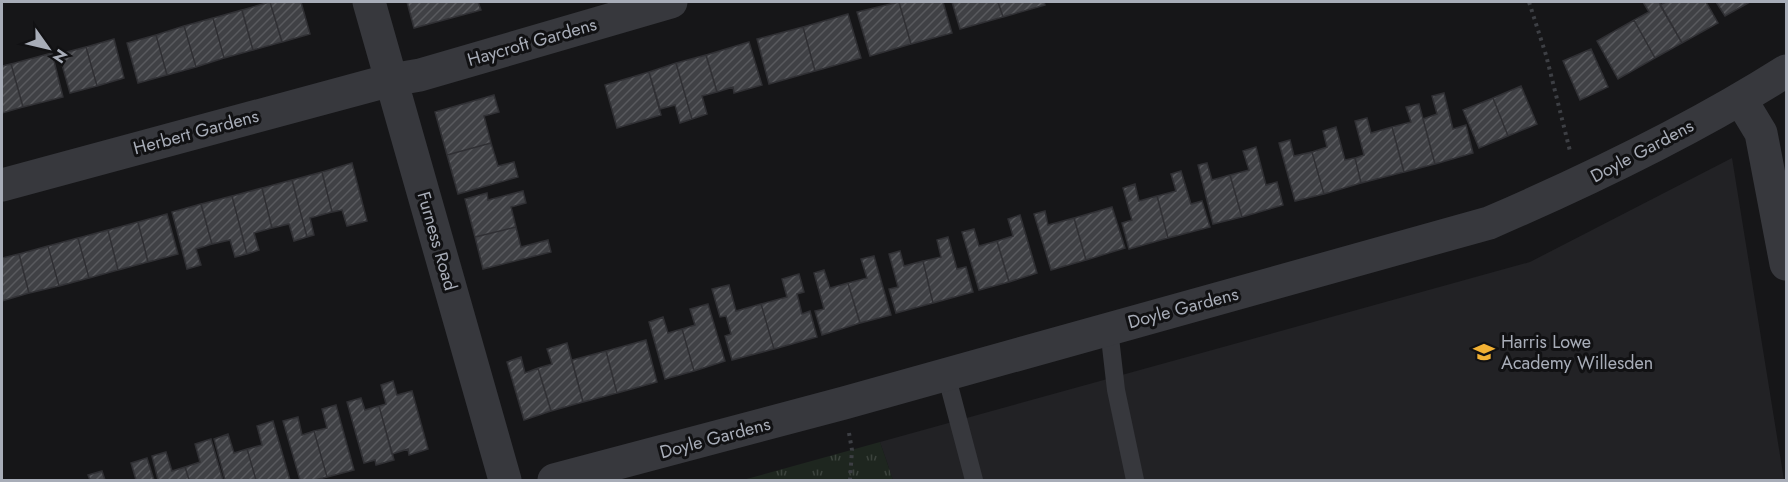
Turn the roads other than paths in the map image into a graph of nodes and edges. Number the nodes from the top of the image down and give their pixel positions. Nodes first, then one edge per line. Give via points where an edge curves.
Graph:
1 (369, 2) edge
2 (671, 2) edge
3 (1786, 71) edge
4 (391, 80) junction
5 (1741, 100) junction
6 (2, 185) edge
7 (1786, 264) edge
8 (1109, 328) junction
9 (946, 374) junction
10 (505, 480) edge
11 (554, 480) edge
12 (974, 480) edge
13 (1135, 480) edge

1 - 4 street, Furness Road
2 - 4 street, Haycroft Gardens
3 - 5 street, Doyle Gardens
4 - 6 street, Herbert Gardens
4 - 10 street, Furness Road
5 - 7 street via 1761,133
5 - 8 street, Doyle Gardens via 1578,185 1489,223
8 - 9 street, Doyle Gardens
8 - 13 lane via 1116,390
9 - 11 street, Doyle Gardens
9 - 12 lane

